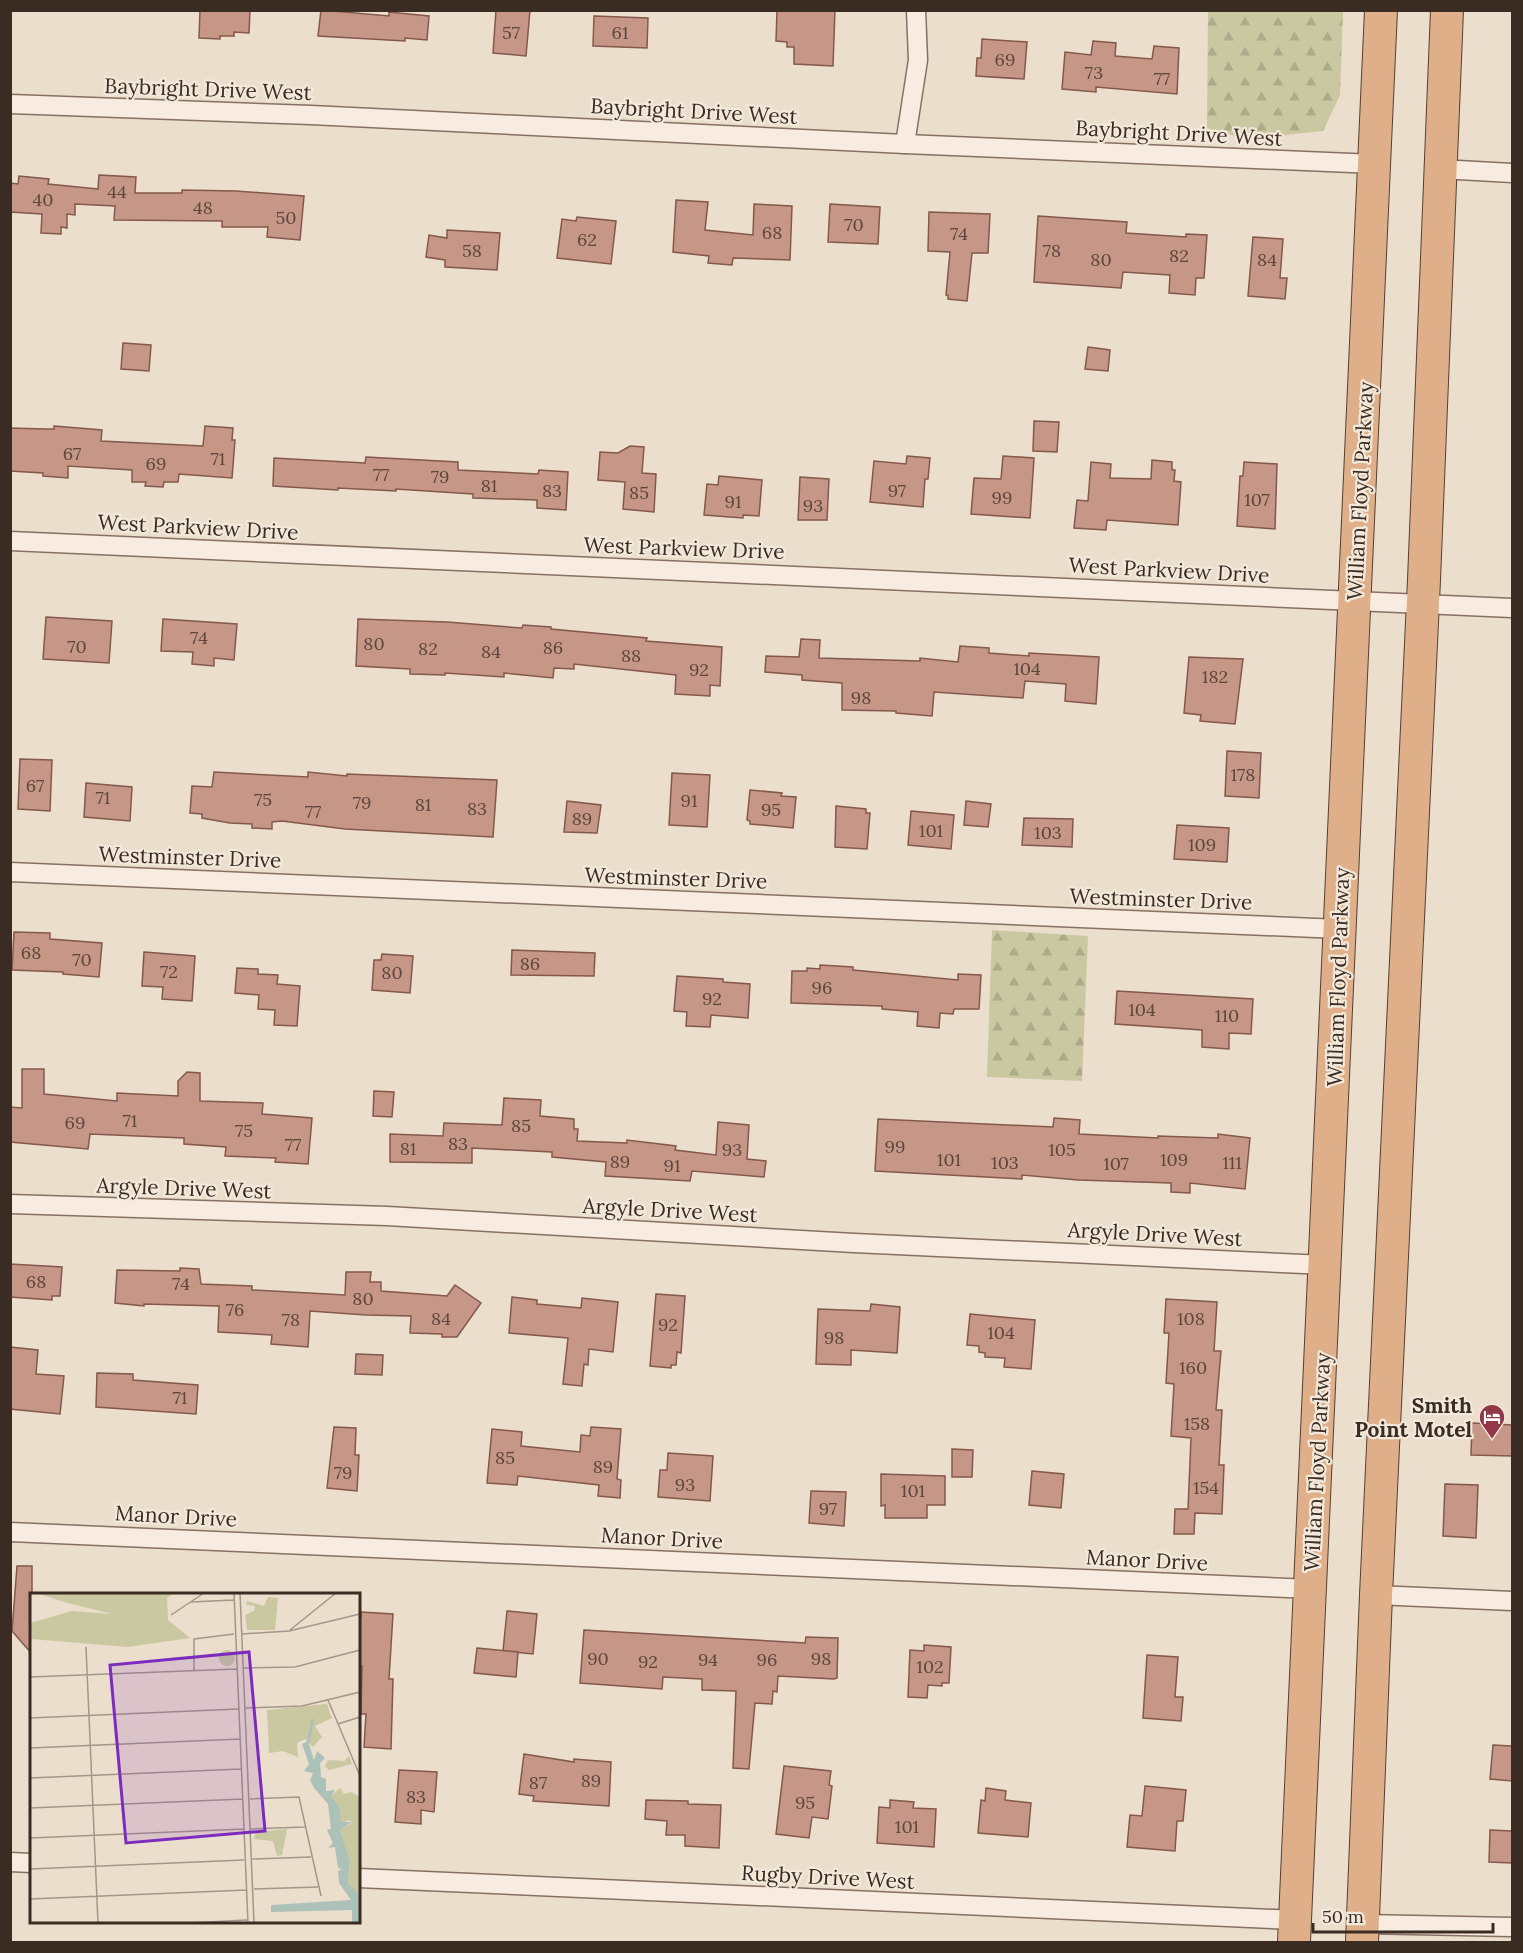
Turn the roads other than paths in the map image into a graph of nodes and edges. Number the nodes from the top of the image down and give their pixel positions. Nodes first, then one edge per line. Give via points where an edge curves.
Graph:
1 (916, 10) edge
2 (1381, 10) edge
3 (1447, 10) edge
4 (10, 104) edge
5 (904, 144) junction
6 (1375, 164) junction
7 (1440, 169) junction
8 (1512, 173) edge
9 (10, 541) edge
10 (1355, 601) junction
11 (1423, 604) junction
12 (1512, 608) edge
13 (10, 872) edge
14 (1340, 929) junction
15 (10, 1203) edge
16 (1326, 1265) junction
17 (10, 1532) edge
18 (1311, 1589) junction
19 (1376, 1595) junction
20 (1512, 1601) edge
21 (10, 1862) edge
22 (30, 1863) edge
23 (360, 1878) edge
24 (1512, 1927) edge
25 (1294, 1931) edge
26 (1362, 1933) edge

1 - 5 street via 918,60
2 - 6 highway, William Floyd Parkway
3 - 7 highway
4 - 5 street, Baybright Drive West
5 - 6 street, Baybright Drive West
6 - 10 highway, William Floyd Parkway
7 - 8 street
7 - 11 highway
9 - 10 street, West Parkview Drive
10 - 11 street, West Parkview Drive
10 - 14 highway, William Floyd Parkway
11 - 12 street, West Parkview Drive
11 - 19 highway
13 - 14 street, Westminster Drive
14 - 16 highway, William Floyd Parkway
15 - 16 street, Argyle Drive West via 387,1216
16 - 18 highway, William Floyd Parkway
17 - 18 street, Manor Drive
18 - 25 highway, William Floyd Parkway
19 - 20 street
19 - 26 highway
21 - 22 street
23 - 25 street, Rugby Drive West
24 - 26 street

